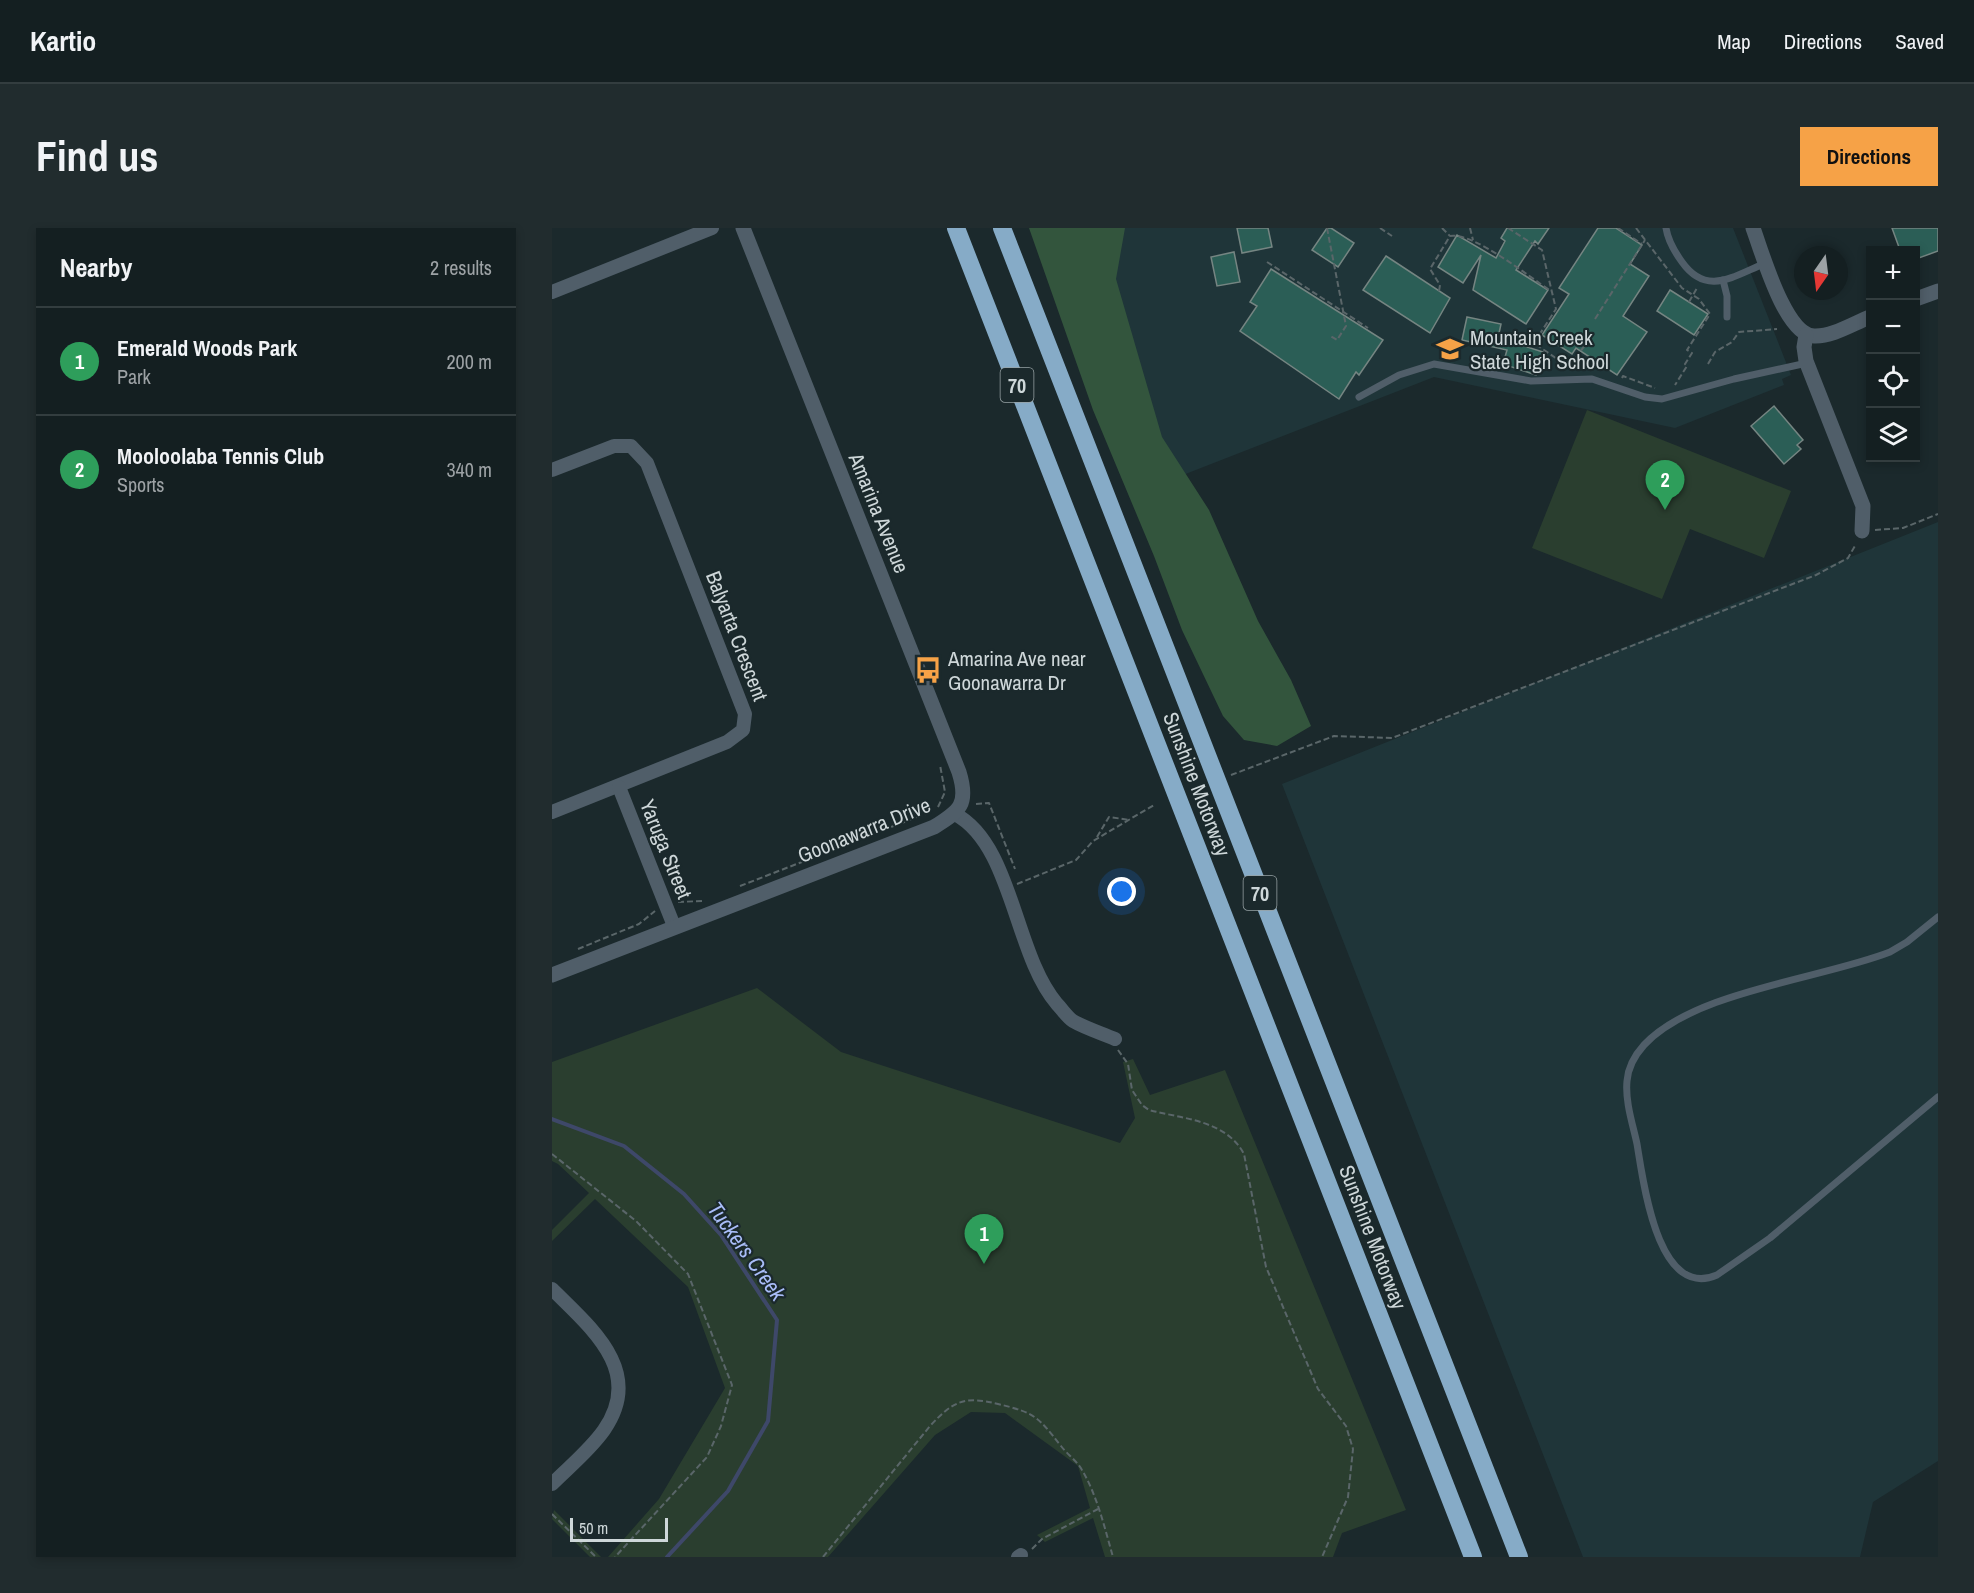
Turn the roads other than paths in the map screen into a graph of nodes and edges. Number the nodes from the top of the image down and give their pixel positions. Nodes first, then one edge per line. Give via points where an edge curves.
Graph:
1 (711, 228) edge
2 (743, 228) edge
3 (956, 228) edge
4 (1002, 228) edge
5 (1666, 228) edge
6 (1753, 228) edge
7 (1766, 263) junction
8 (1723, 279) junction
9 (1938, 291) edge
10 (552, 292) edge
11 (1920, 298) edge
12 (1726, 317) dead end
13 (1866, 319) edge
14 (1806, 335) junction
15 (1807, 363) junction
16 (1359, 397) dead end
17 (552, 470) edge
18 (1863, 531) road end
19 (619, 787) junction
20 (552, 812) edge
21 (955, 814) junction
22 (1938, 917) edge
23 (674, 927) junction
24 (552, 975) edge
25 (1115, 1039) road end
26 (1938, 1097) edge
27 (552, 1289) edge
28 (552, 1484) edge
29 (1473, 1557) edge
30 (1519, 1557) edge

1 - 10 street
2 - 21 street, Amarina Avenue via 950,750 964,793
3 - 29 highway, Sunshine Motorway / 70
4 - 30 highway, Sunshine Motorway / 70
5 - 8 lane via 1668,241 1693,277 1704,282
6 - 7 street
7 - 8 lane
7 - 14 street via 1788,316
8 - 12 lane
9 - 11 street
13 - 14 street via 1826,335
14 - 15 street
15 - 16 lane via 1662,399 1592,379 1531,381 1434,364 1399,375
15 - 18 street via 1863,506
17 - 19 street, Balyarta Crescent via 614,446 631,446 647,463 745,714 743,730 727,742
19 - 20 street, Balyarta Crescent
19 - 23 street, Yaruga Street
21 - 23 street, Goonawarra Drive via 934,827
21 - 25 street, Goonawarra Drive via 980,833 1006,888 1031,961 1049,994 1071,1020
22 - 26 lane via 1907,942 1882,955 1761,988 1693,1012 1654,1035 1638,1051 1628,1073 1628,1097 1649,1208 1667,1256 1691,1275 1717,1275 1770,1238
23 - 24 street, Goonawarra Drive
27 - 28 street via 609,1350 617,1387 614,1411 603,1432

